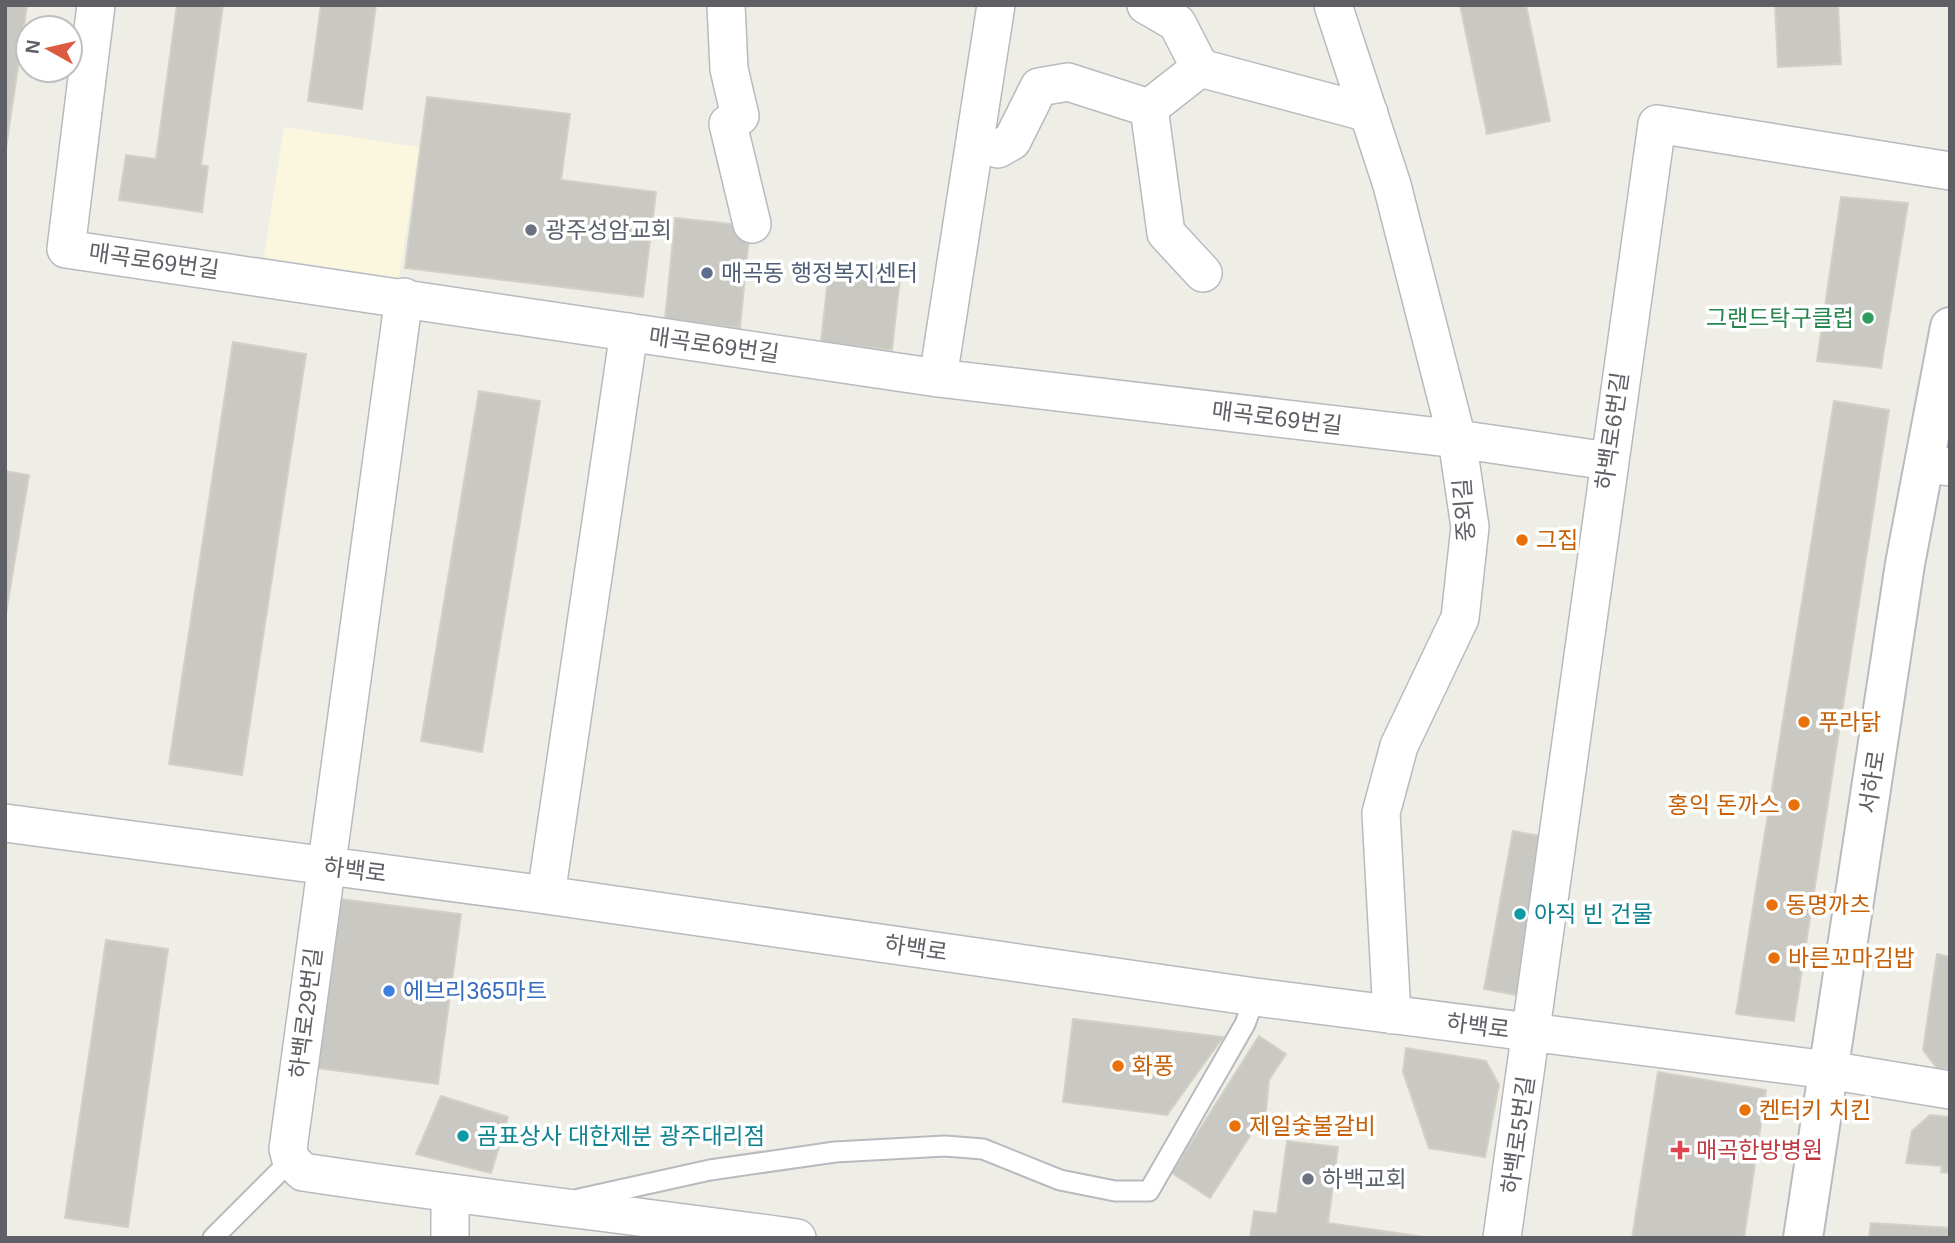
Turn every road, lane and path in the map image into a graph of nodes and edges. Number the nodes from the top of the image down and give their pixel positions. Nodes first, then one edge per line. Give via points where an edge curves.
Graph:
1 (96, 5) edge
2 (726, 5) edge
3 (996, 5) edge
4 (1146, 5) edge
5 (1333, 5) edge
6 (1200, 68) junction
7 (1149, 108) junction
8 (1369, 113) junction
9 (998, 149) dead end
10 (1950, 171) edge
11 (752, 224) dead end
12 (1203, 273) dead end
13 (404, 298) junction
14 (1950, 327) edge
15 (629, 332) junction
16 (938, 378) junction
17 (1457, 439) junction
18 (1608, 461) junction
19 (1937, 465) edge
20 (5, 822) edge
21 (325, 866) junction
22 (546, 895) junction
23 (1255, 997) junction
24 (1392, 1015) junction
25 (1533, 1032) junction
26 (1828, 1070) junction
27 (1950, 1090) edge
28 (291, 1160) junction
29 (450, 1194) junction
30 (551, 1206) junction
31 (213, 1238) edge
32 (450, 1238) edge
33 (797, 1238) edge
34 (1503, 1238) edge
35 (1803, 1238) edge

1 - 13 street, 매곡로69번길 via 66,249
2 - 11 street via 729,69 740,116 728,124
3 - 16 street
4 - 6 street via 1177,23
5 - 8 street, 중외길
6 - 7 street
6 - 8 street
7 - 9 street via 1068,82 1039,87 1012,141
7 - 12 street via 1166,233
8 - 17 street, 중외길
10 - 18 street, 하백로6번길 via 1657,124
13 - 15 street, 매곡로69번길
13 - 21 street, 하백로29번길
14 - 19 main road, 서하로
15 - 16 street, 매곡로69번길
15 - 22 street
16 - 17 street, 매곡로69번길
17 - 18 street, 매곡로69번길
17 - 24 street, 중외길 via 1470,527 1460,618 1399,746 1381,813
18 - 25 street, 하백로6번길
19 - 26 main road, 서하로 via 1905,564
20 - 21 street, 하백로
21 - 22 street, 하백로
21 - 28 street, 하백로29번길 via 288,1149
22 - 23 street, 하백로
23 - 24 street, 하백로
23 - 30 lane via 1245,1024 1149,1191 1115,1191 1060,1180 983,1149 945,1146 835,1152 722,1169
24 - 25 street, 하백로
25 - 26 street, 하백로
25 - 34 street, 하백로5번길
26 - 27 street, 하백로
26 - 35 main road, 서하로
28 - 29 street via 303,1172
28 - 31 lane
29 - 30 street
29 - 32 street
30 - 33 street

